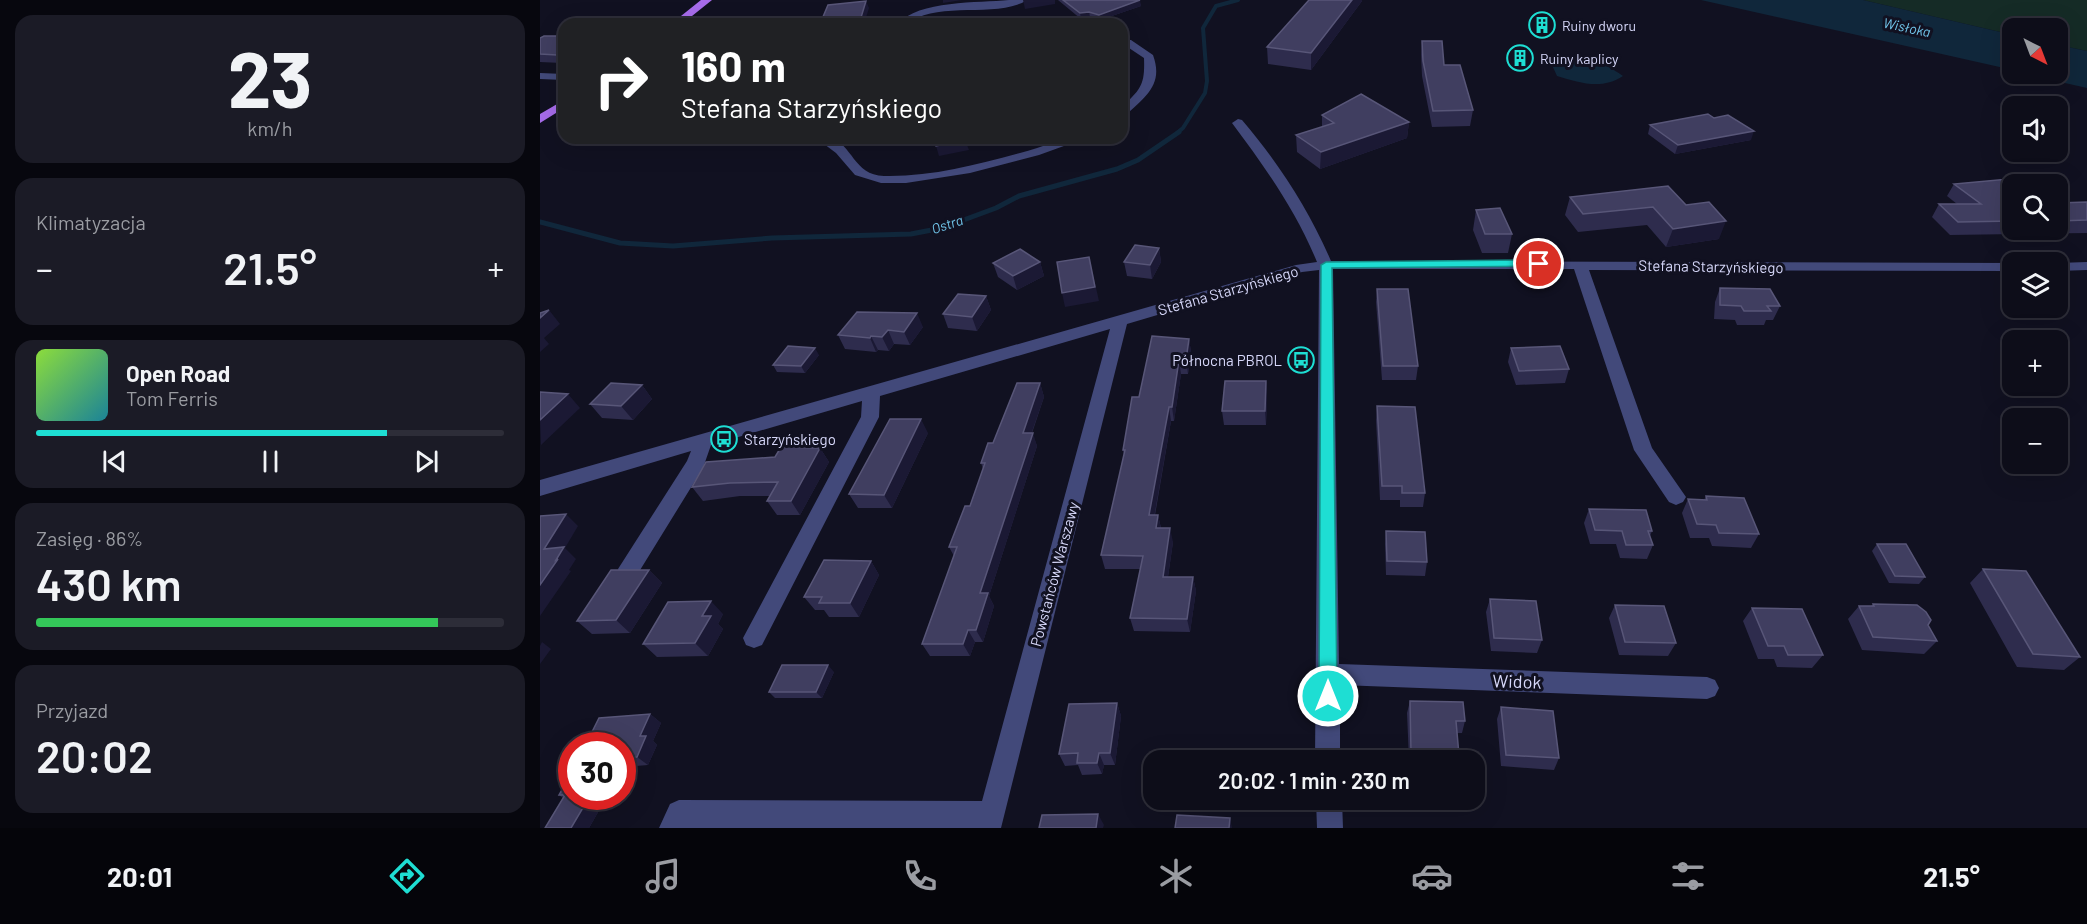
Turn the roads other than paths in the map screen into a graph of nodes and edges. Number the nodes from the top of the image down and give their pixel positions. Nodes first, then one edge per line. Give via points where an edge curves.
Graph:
1 (695, 0) edge
2 (707, 0) edge
3 (1022, 0) edge
4 (672, 18) edge
5 (684, 18) edge
6 (909, 18) edge
7 (1128, 43) edge
8 (540, 76) edge
9 (558, 77) edge
10 (558, 94) edge
11 (540, 104) edge
12 (558, 107) edge
13 (1128, 107) edge
14 (540, 119) edge
15 (1238, 123) dead end
16 (831, 144) edge
17 (1064, 144) edge
18 (1580, 264) junction
19 (1326, 265) junction
20 (2087, 266) edge
21 (2002, 267) edge
22 (2068, 267) edge
23 (1120, 321) junction
24 (871, 393) junction
25 (704, 440) junction
26 (540, 488) edge
27 (1676, 497) dead end
28 (630, 569) edge
29 (754, 638) dead end
30 (1328, 674) junction
31 (1707, 688) dead end
32 (1329, 750) edge
33 (1329, 810) edge
34 (675, 821) edge
35 (990, 821) edge
36 (1330, 828) edge

1 - 4 main road
2 - 5 main road
3 - 6 street via 1003,5 934,9 914,13
7 - 13 street via 1149,57 1150,72 1148,88
8 - 9 street
10 - 11 main road
12 - 14 main road
15 - 19 street via 1259,148 1311,230
16 - 17 street via 864,176 890,179 973,170
18 - 19 street, Stefana Starzyńskiego
18 - 21 street, Stefana Starzyńskiego
18 - 27 street via 1643,450
19 - 23 street, Stefana Starzyńskiego via 1301,268
19 - 30 street
20 - 22 street
23 - 24 street, Stefana Starzyńskiego
23 - 35 street, Powstańców Warszawy
24 - 25 street, Stefana Starzyńskiego
24 - 29 street via 870,417
25 - 26 street, Stefana Starzyńskiego
25 - 28 street via 696,463
30 - 31 street, Widok
30 - 32 street
33 - 36 street
34 - 35 street

